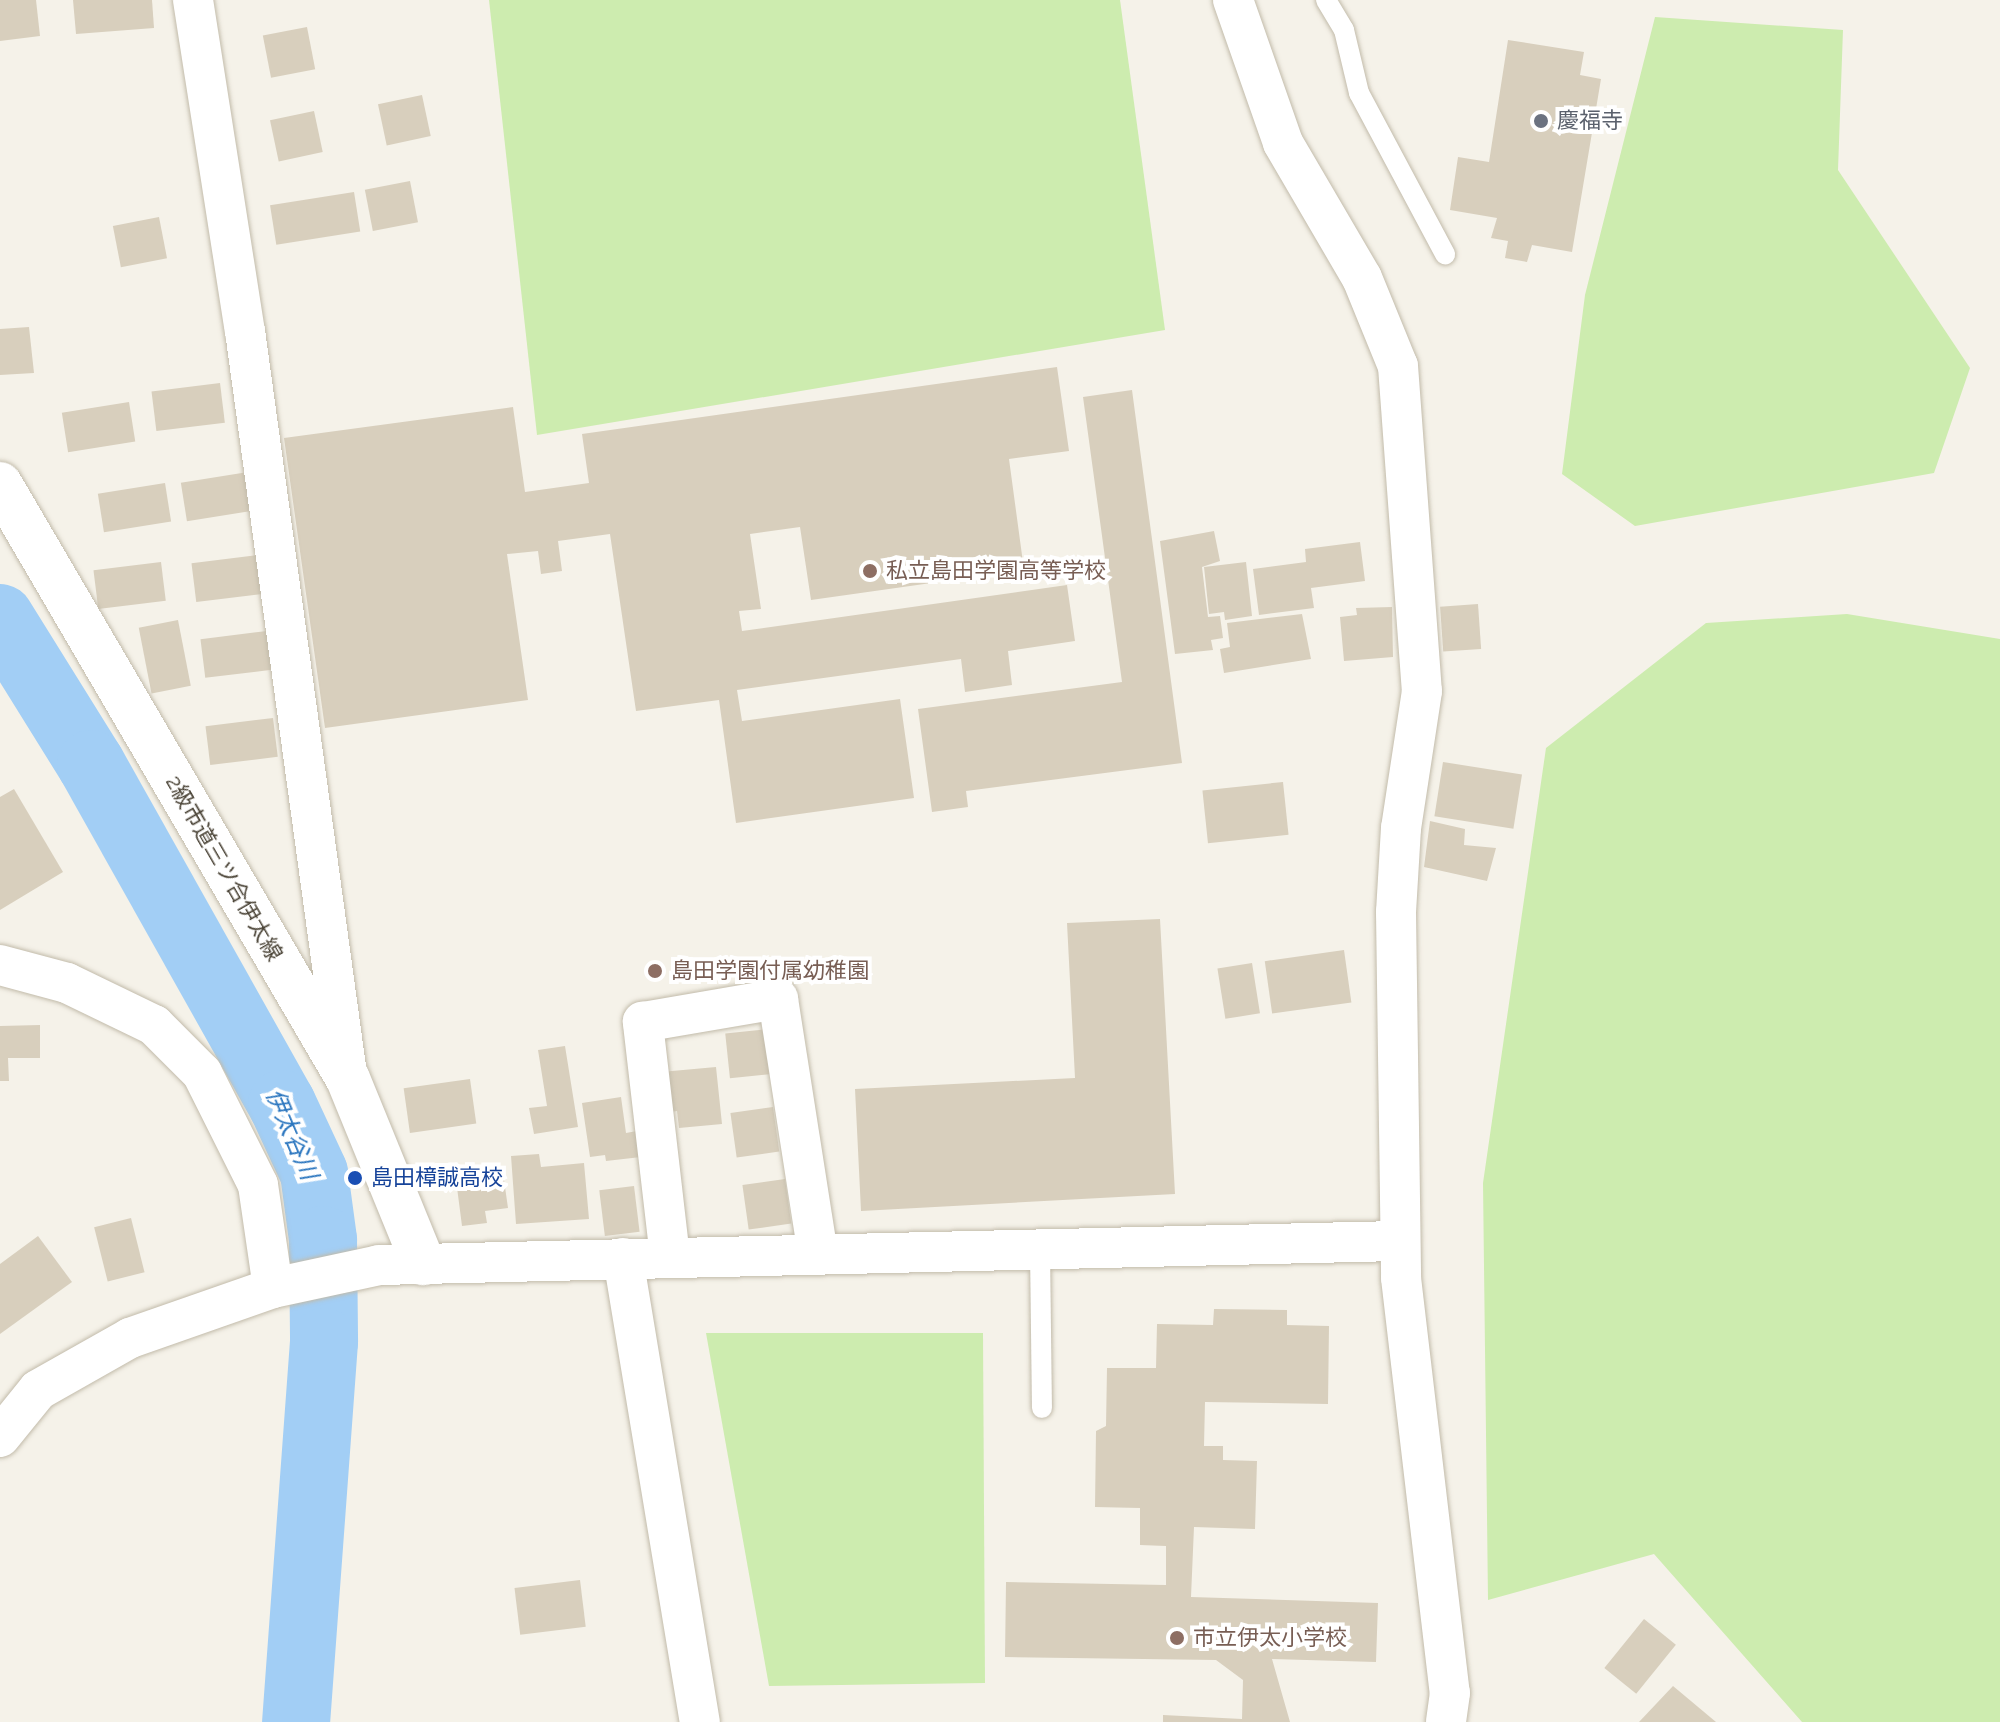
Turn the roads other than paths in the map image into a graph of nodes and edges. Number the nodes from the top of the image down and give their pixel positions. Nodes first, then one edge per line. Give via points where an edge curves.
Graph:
1 (193, 0) edge
2 (1233, 0) edge
3 (1326, 0) edge
4 (1445, 254) dead end
5 (0, 484) edge
6 (0, 965) edge
7 (348, 1079) junction
8 (1400, 1241) junction
9 (1040, 1249) junction
10 (818, 1254) junction
11 (670, 1257) junction
12 (623, 1258) junction
13 (423, 1263) junction
14 (278, 1287) junction
15 (1042, 1408) dead end
16 (0, 1437) edge
17 (700, 1722) edge
18 (1446, 1722) edge

1 - 7 street via 245,331
2 - 8 street via 1283,143 1362,278 1398,366 1422,691 1401,828 1396,912
3 - 4 lane via 1344,30 1359,93
5 - 7 street, 2級市道三ツ合伊太線
6 - 14 street via 67,983 154,1025 202,1073 258,1185
7 - 13 street, 2級市道三ツ合伊太線
8 - 9 street
8 - 18 street via 1450,1693
9 - 10 street
9 - 15 lane
10 - 11 street
10 - 11 street via 778,999 643,1022
11 - 12 street
12 - 13 street
12 - 17 street
13 - 14 street via 362,1268
14 - 16 street via 130,1338 38,1390

